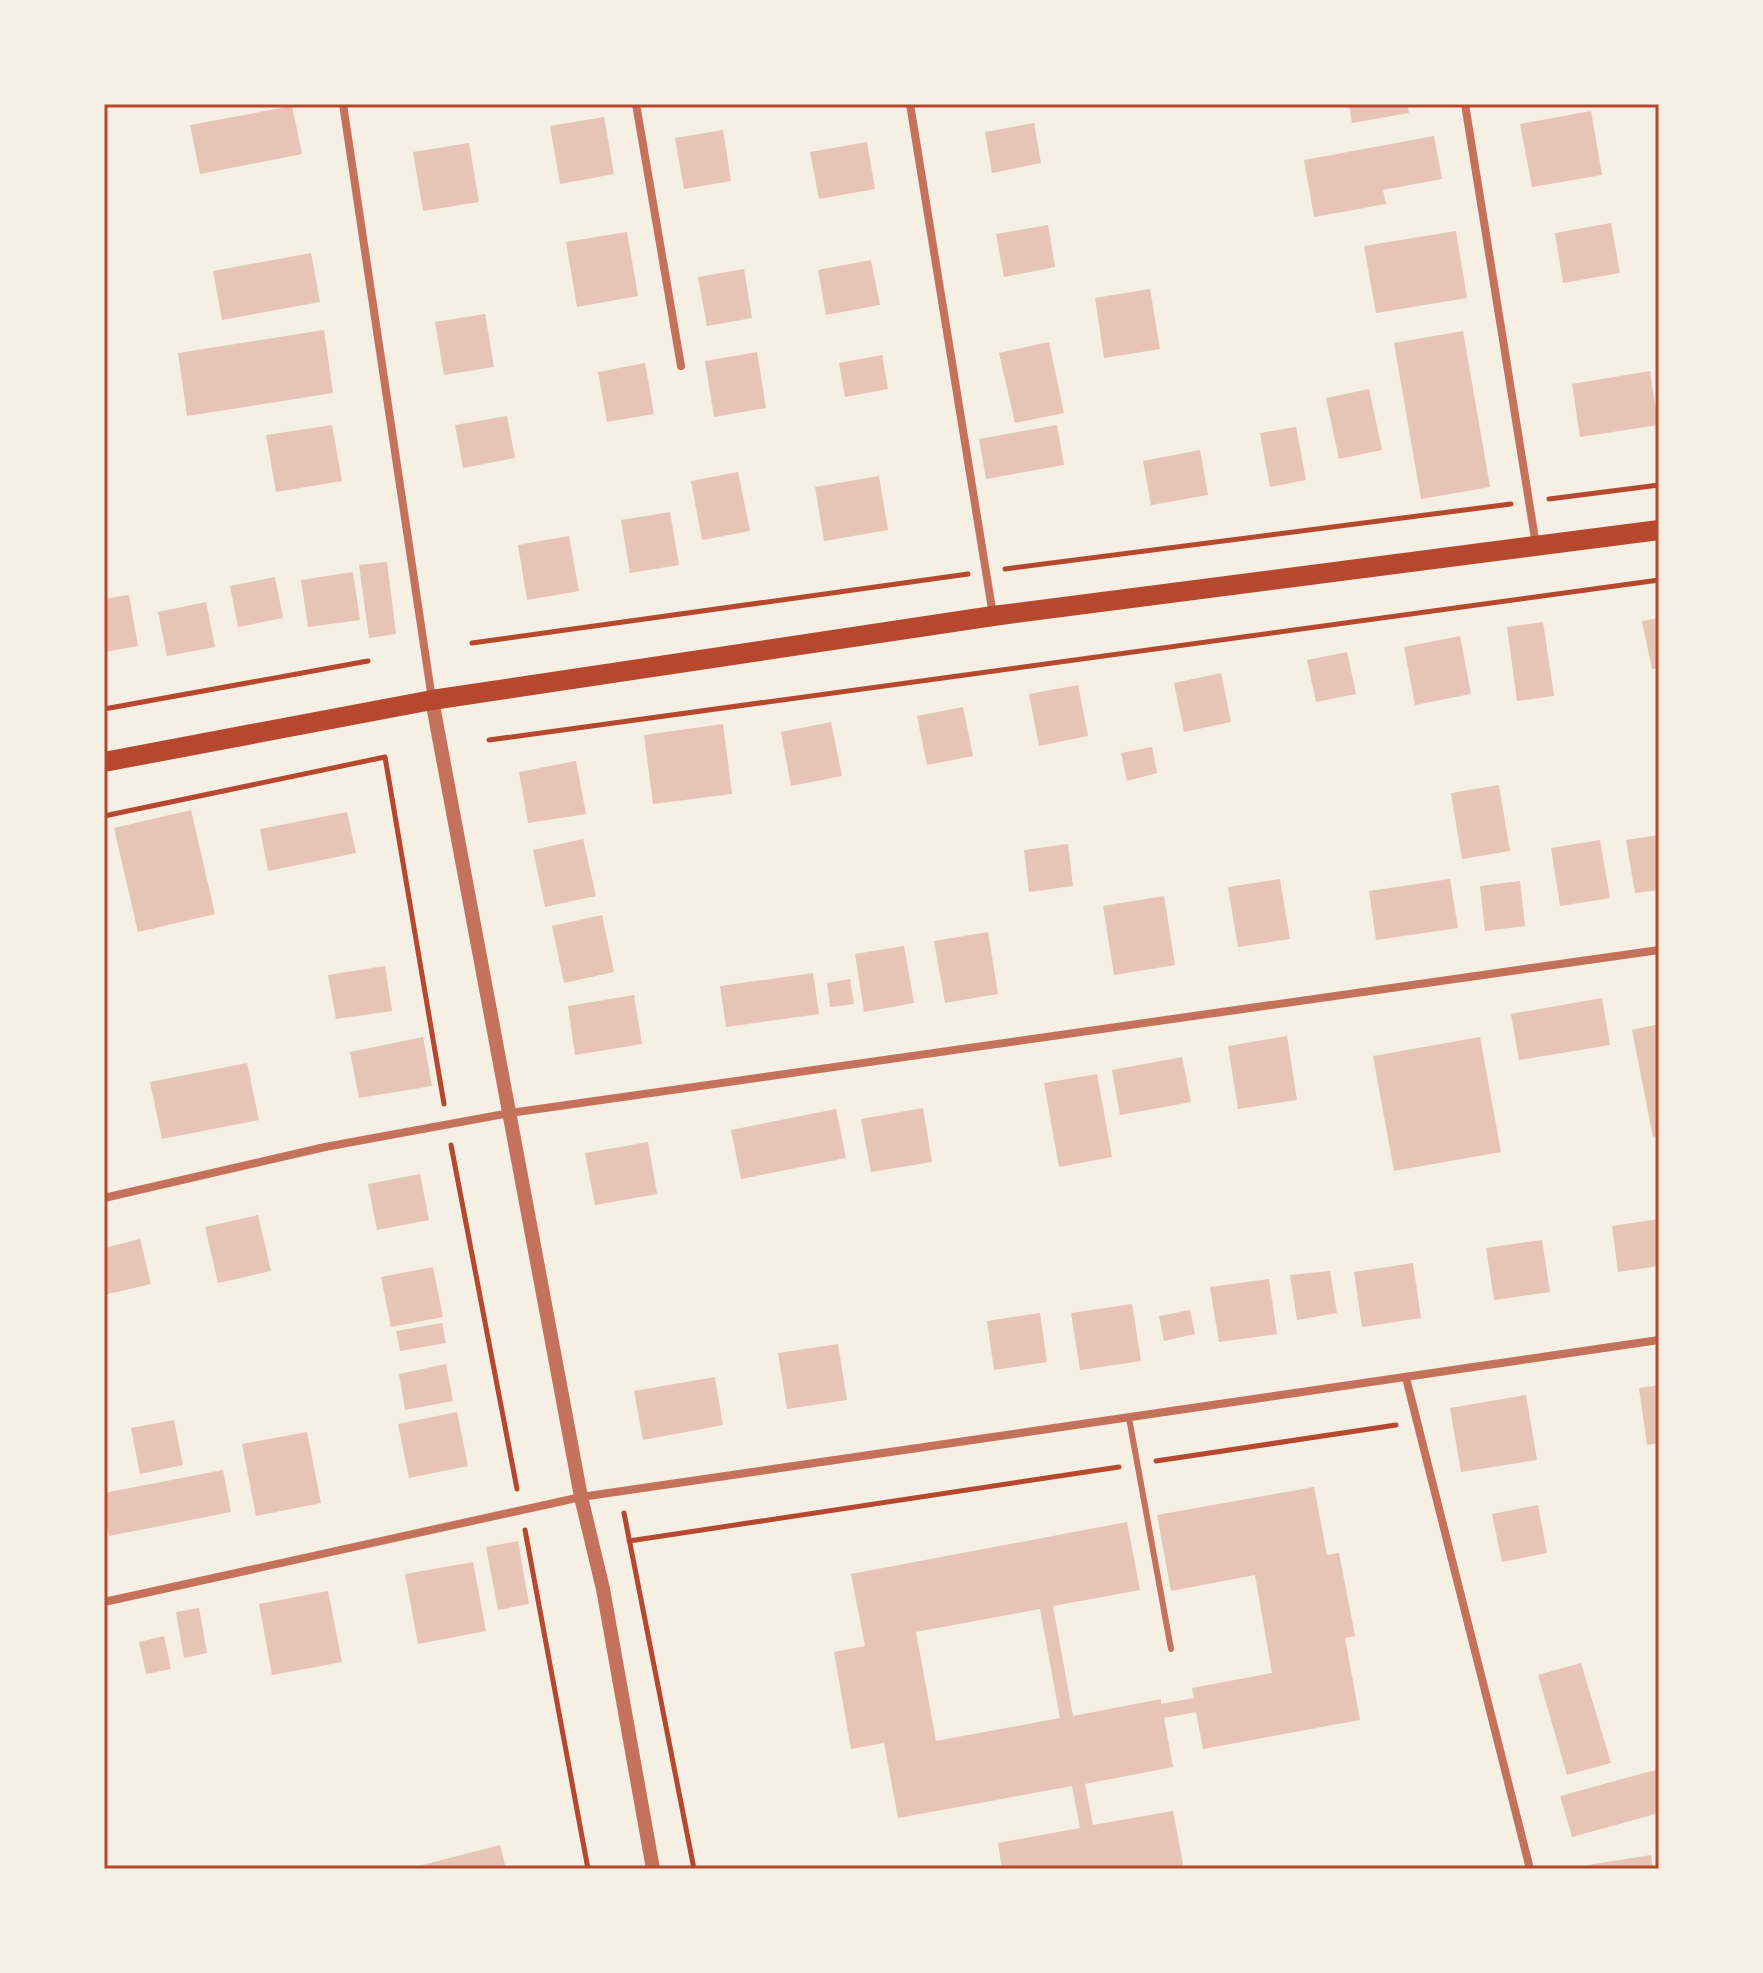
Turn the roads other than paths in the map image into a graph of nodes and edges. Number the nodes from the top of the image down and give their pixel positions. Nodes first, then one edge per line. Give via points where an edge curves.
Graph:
1 (343, 104) edge
2 (636, 104) edge
3 (910, 104) edge
4 (1465, 104) edge
5 (681, 366) dead end
6 (1659, 530) edge
7 (1537, 546) junction
8 (993, 616) junction
9 (432, 700) junction
10 (104, 762) edge
11 (1659, 950) edge
12 (510, 1113) junction
13 (104, 1198) edge
14 (1659, 1340) edge
15 (1406, 1378) junction
16 (1129, 1418) junction
17 (581, 1497) junction
18 (104, 1602) edge
19 (1171, 1649) dead end
20 (653, 1869) edge
21 (1530, 1869) edge

1 - 9 street
2 - 5 street
3 - 8 street
4 - 7 street
6 - 7 main road
7 - 8 main road
8 - 9 main road
9 - 10 main road
9 - 12 street
11 - 12 street
12 - 13 street via 325,1147
12 - 17 street
14 - 15 street
15 - 16 street
15 - 21 street
16 - 17 street
16 - 19 lane
17 - 18 street
17 - 20 street via 603,1589

